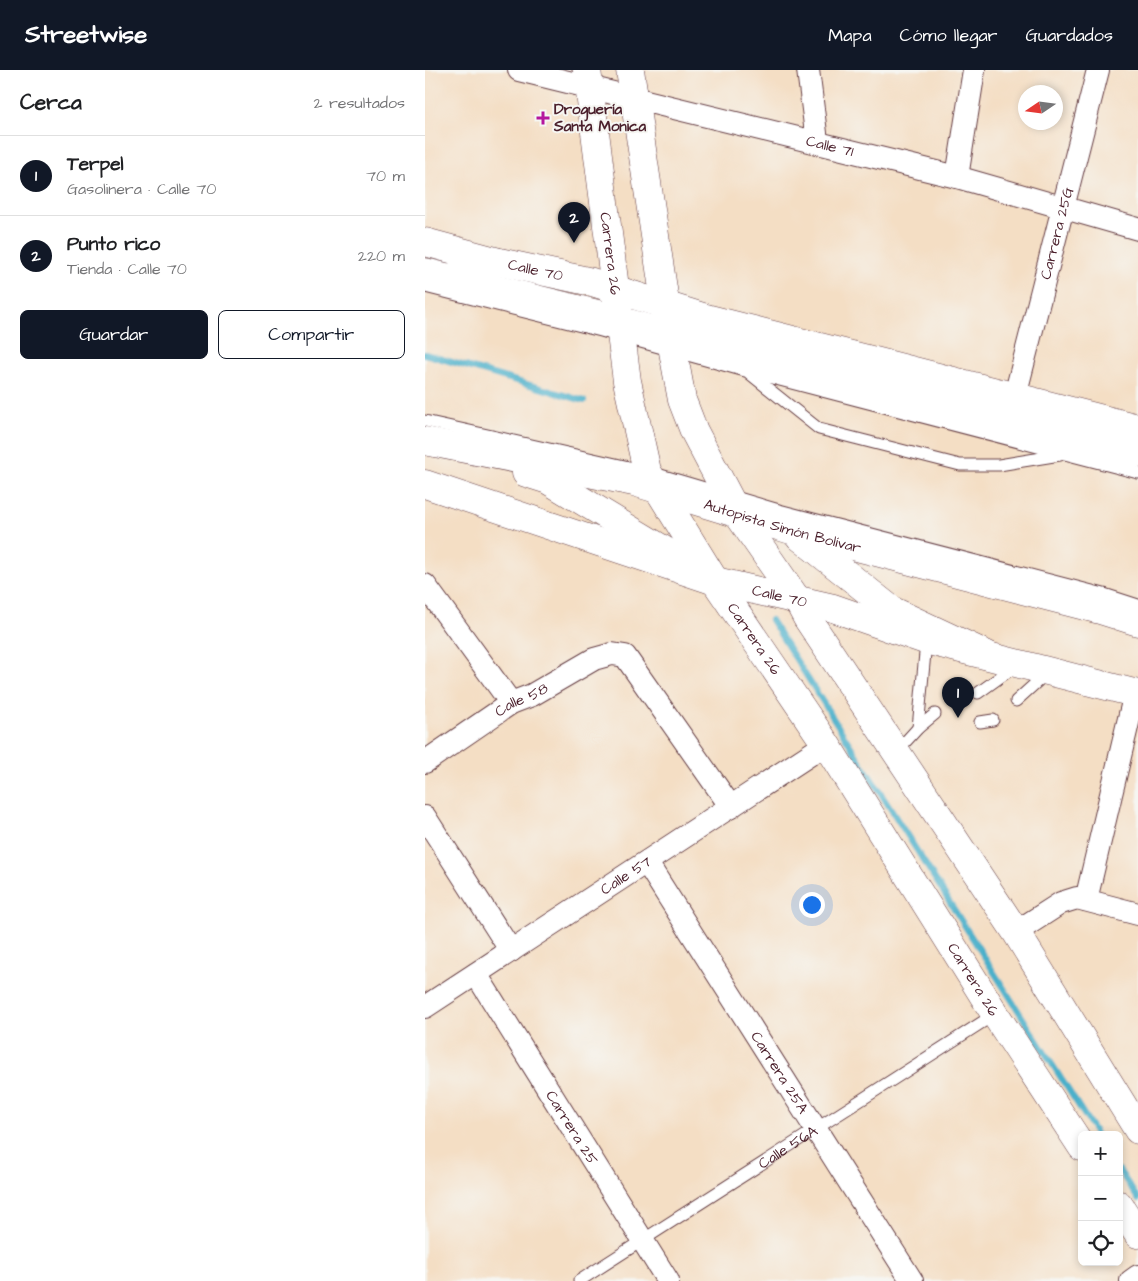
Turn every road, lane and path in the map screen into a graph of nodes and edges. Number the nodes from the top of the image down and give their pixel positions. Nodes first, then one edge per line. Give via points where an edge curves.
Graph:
1 (519, 70) edge
2 (630, 70) edge
3 (808, 70) edge
4 (975, 70) edge
5 (1098, 70) edge
6 (588, 78) edge
7 (633, 97) junction
8 (817, 142) junction
9 (957, 177) junction
10 (1063, 207) junction
11 (1138, 229) edge
12 (425, 242) edge
13 (499, 262) junction
14 (433, 279) edge
15 (616, 289) junction
16 (665, 305) junction
17 (620, 329) junction
18 (671, 343) junction
19 (745, 371) junction
20 (1015, 396) junction
21 (1138, 428) edge
22 (427, 435) edge
23 (1064, 454) junction
24 (1138, 454) edge
25 (1138, 473) edge
26 (652, 481) junction
27 (425, 484) edge
28 (732, 504) junction
29 (791, 530) junction
30 (715, 581) junction
31 (425, 585) edge
32 (798, 601) junction
33 (1138, 605) edge
34 (1138, 622) edge
35 (925, 640) junction
36 (987, 655) junction
37 (1019, 664) junction
38 (1048, 671) junction
39 (978, 693) dead end
40 (1137, 694) edge
41 (1016, 701) dead end
42 (511, 704) junction
43 (935, 714) dead end
44 (993, 720) dead end
45 (980, 722) dead end
46 (918, 728) junction
47 (826, 744) junction
48 (897, 751) junction
49 (425, 762) edge
50 (731, 807) junction
51 (425, 817) edge
52 (647, 863) junction
53 (1086, 900) junction
54 (1138, 914) edge
55 (1016, 932) junction
56 (511, 951) junction
57 (476, 974) junction
58 (425, 1007) edge
59 (995, 1014) junction
60 (1138, 1128) edge
61 (816, 1129) junction
62 (1078, 1141) edge
63 (1123, 1211) edge
64 (1138, 1234) edge
65 (643, 1240) junction
66 (1138, 1276) edge
67 (579, 1281) edge
68 (668, 1281) edge
69 (912, 1281) edge
70 (1131, 1281) edge

1 - 6 street, Calle 71
2 - 7 main road
3 - 8 street
4 - 9 street
5 - 10 street, Carrera 25G
6 - 7 street, Calle 71
6 - 15 main road, Carrera 26
7 - 8 street, Calle 71
7 - 16 main road
8 - 9 street, Calle 71
9 - 10 street, Calle 71
10 - 11 street, Calle 71
10 - 20 street, Carrera 25G
12 - 13 main road, Calle 70
13 - 14 main road
13 - 15 main road, Calle 70
14 - 17 main road
15 - 16 main road, Calle 70
15 - 17 main road, Carrera 26
16 - 18 main road
16 - 20 main road, Calle 70
17 - 18 main road
17 - 26 main road, Carrera 26 via 627,381
18 - 19 lane
18 - 24 main road via 1011,420
18 - 28 main road via 682,400 694,431
19 - 23 lane
19 - 23 lane via 819,429 960,465 999,465
20 - 21 main road, Calle 70
22 - 26 main road, Autopista Simón Bolívar via 634,482
22 - 30 main road via 548,480
23 - 25 lane
26 - 28 main road, Autopista Simón Bolívar
26 - 30 main road, Carrera 26
27 - 30 main road, Calle 70
28 - 29 main road, Autopista Simón Bolívar
28 - 32 main road
28 - 33 lane via 779,510
29 - 34 main road, Autopista Simón Bolívar
29 - 36 main road via 893,610
30 - 32 main road, Calle 70
30 - 47 main road, Carrera 26
31 - 42 street
32 - 35 main road, Calle 70 via 833,608
32 - 48 main road
35 - 36 main road, Calle 70
35 - 46 lane
36 - 37 main road, Calle 70
37 - 38 main road, Calle 70
37 - 39 lane
38 - 40 main road, Calle 70
38 - 41 lane
40 - 53 street
42 - 49 street, Calle 58
42 - 50 street, Calle 58 via 594,659 612,654 625,656
43 - 46 lane
44 - 45 lane
46 - 48 lane
47 - 50 street, Calle 57
47 - 59 main road, Carrera 26
48 - 55 main road
50 - 52 street, Calle 57
51 - 56 street
52 - 56 street, Calle 57
52 - 61 street, Carrera 25A
53 - 54 street
53 - 55 street via 1065,901
55 - 60 main road
56 - 57 street, Calle 57
57 - 58 street, Calle 57
57 - 65 street, Carrera 25
59 - 61 lane, Calle 56A
59 - 62 main road, Carrera 26
61 - 65 lane, Calle 56A
61 - 69 street, Carrera 25A
63 - 64 main road
65 - 67 lane, Calle 56A
65 - 68 street, Carrera 25
66 - 70 street

